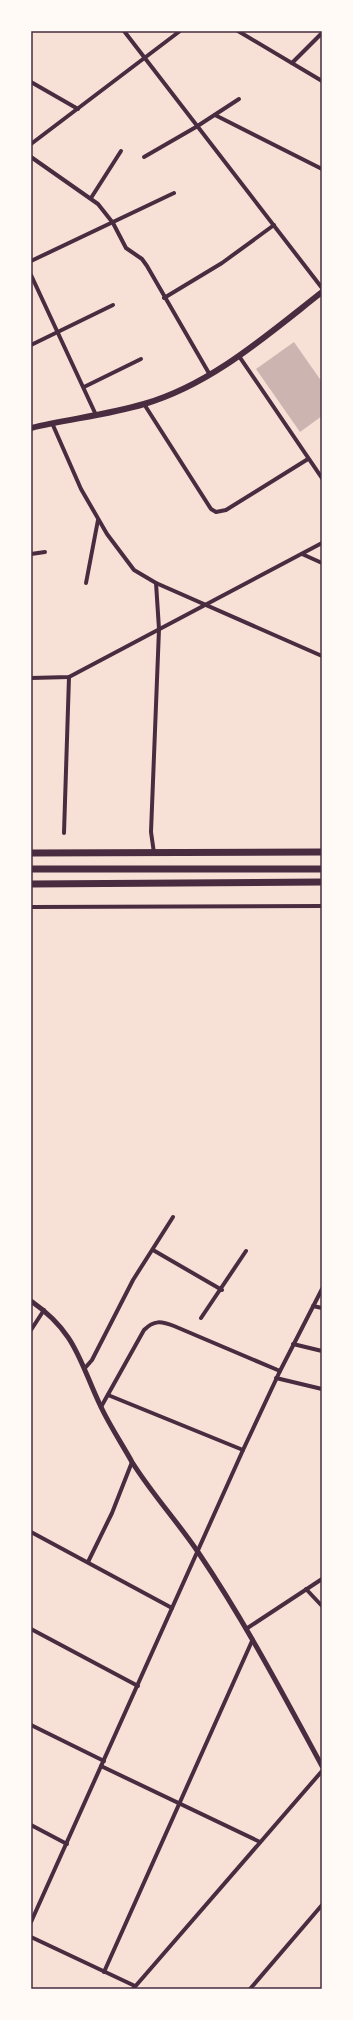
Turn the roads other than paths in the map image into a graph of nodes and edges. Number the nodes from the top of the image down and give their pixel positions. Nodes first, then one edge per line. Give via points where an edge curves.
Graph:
1 (124, 31) edge
2 (180, 31) edge
3 (238, 31) edge
4 (322, 33) edge
5 (145, 57) junction
6 (292, 63) junction
7 (322, 81) edge
8 (31, 82) edge
9 (239, 99) dead end
10 (78, 109) junction
11 (214, 115) junction
12 (196, 127) junction
13 (31, 144) edge
14 (121, 151) dead end
15 (31, 157) edge
16 (144, 157) dead end
17 (322, 169) edge
18 (174, 193) dead end
19 (91, 198) junction
20 (113, 223) junction
21 (274, 225) junction
22 (31, 261) edge
23 (31, 275) edge
24 (322, 288) edge
25 (322, 292) edge
26 (164, 298) junction
27 (113, 305) dead end
28 (58, 332) junction
29 (31, 345) edge
30 (239, 356) junction
31 (141, 359) dead end
32 (210, 375) junction
33 (84, 387) junction
34 (144, 404) junction
35 (96, 415) junction
36 (52, 423) junction
37 (31, 428) edge
38 (308, 459) junction
39 (322, 478) edge
40 (98, 520) junction
41 (322, 543) edge
42 (45, 552) dead end
43 (31, 554) edge
44 (302, 554) junction
45 (322, 563) edge
46 (86, 582) dead end
47 (156, 583) junction
48 (206, 604) junction
49 (159, 629) junction
50 (322, 656) edge
51 (69, 677) junction
52 (31, 678) edge
53 (64, 833) dead end
54 (31, 852) edge
55 (322, 852) edge
56 (154, 853) junction
57 (31, 869) edge
58 (322, 869) edge
59 (322, 882) edge
60 (31, 884) edge
61 (322, 906) edge
62 (31, 907) edge
63 (173, 1217) dead end
64 (154, 1250) junction
65 (246, 1251) dead end
66 (322, 1289) edge
67 (222, 1290) junction
68 (31, 1301) edge
69 (313, 1306) junction
70 (322, 1308) edge
71 (44, 1310) junction
72 (202, 1318) dead end
73 (31, 1330) edge
74 (293, 1344) junction
75 (322, 1351) edge
76 (85, 1368) junction
77 (280, 1371) junction
78 (276, 1378) junction
79 (322, 1389) edge
80 (108, 1395) junction
81 (101, 1407) junction
82 (243, 1450) junction
83 (132, 1462) junction
84 (31, 1532) edge
85 (198, 1552) junction
86 (88, 1562) junction
87 (322, 1579) edge
88 (306, 1589) junction
89 (322, 1606) edge
90 (172, 1608) junction
91 (31, 1629) edge
92 (246, 1630) junction
93 (252, 1641) junction
94 (138, 1686) junction
95 (31, 1725) edge
96 (104, 1761) junction
97 (101, 1766) junction
98 (322, 1766) edge
99 (322, 1771) edge
100 (179, 1803) junction
101 (31, 1825) edge
102 (260, 1842) junction
103 (66, 1844) junction
104 (322, 1905) edge
105 (31, 1922) edge
106 (31, 1937) edge
107 (104, 1972) junction
108 (134, 1988) edge
109 (250, 1989) edge

1 - 5 street
2 - 5 street
3 - 6 street
4 - 6 street
5 - 10 street
5 - 12 street
6 - 7 street
8 - 10 street
9 - 11 street
10 - 13 street
11 - 12 street
11 - 17 street
12 - 16 street
12 - 21 street
14 - 19 street
15 - 19 street
18 - 20 street
19 - 20 street
20 - 22 street
20 - 26 street via 126,248 145,262
21 - 24 street
21 - 26 street via 222,262
23 - 28 street
25 - 30 main road
26 - 32 street
27 - 28 street
28 - 29 street
28 - 33 street
30 - 32 main road
30 - 38 street
31 - 33 street
32 - 34 main road
33 - 35 street
34 - 35 main road
34 - 38 street via 211,509 216,512 226,510
35 - 36 main road
36 - 37 main road
36 - 40 street via 68,462
38 - 39 street
40 - 46 street
40 - 47 street via 134,570
41 - 44 street
42 - 43 street
44 - 45 street
44 - 48 street
47 - 48 street
47 - 49 street
48 - 49 street
48 - 50 street
49 - 51 street
49 - 56 street via 151,832
51 - 52 street
51 - 53 street
54 - 56 highway
55 - 56 highway
57 - 58 highway
59 - 60 highway
61 - 62 street
63 - 64 street
64 - 67 street
64 - 76 street via 126,1292 92,1360
65 - 67 street
66 - 69 street
67 - 72 street
68 - 71 street
69 - 70 street
69 - 74 street
71 - 73 street
71 - 76 street via 66,1331
74 - 75 street
74 - 77 street
76 - 81 street
77 - 78 street
77 - 80 street via 174,1326 154,1322 144,1330
78 - 79 street
78 - 82 street
80 - 81 street
80 - 82 street
81 - 83 street
82 - 85 street
83 - 85 street
83 - 86 street
84 - 86 street
85 - 90 street
85 - 92 street
86 - 90 street
87 - 88 street
88 - 89 street
88 - 92 street
90 - 94 street
91 - 94 street
92 - 93 street
93 - 98 street
93 - 100 street
94 - 96 street
95 - 96 street
96 - 97 street
97 - 100 street
97 - 103 street
99 - 102 street
100 - 102 street
100 - 107 street
101 - 103 street
102 - 108 street
103 - 105 street
104 - 109 street
106 - 107 street
107 - 108 street

